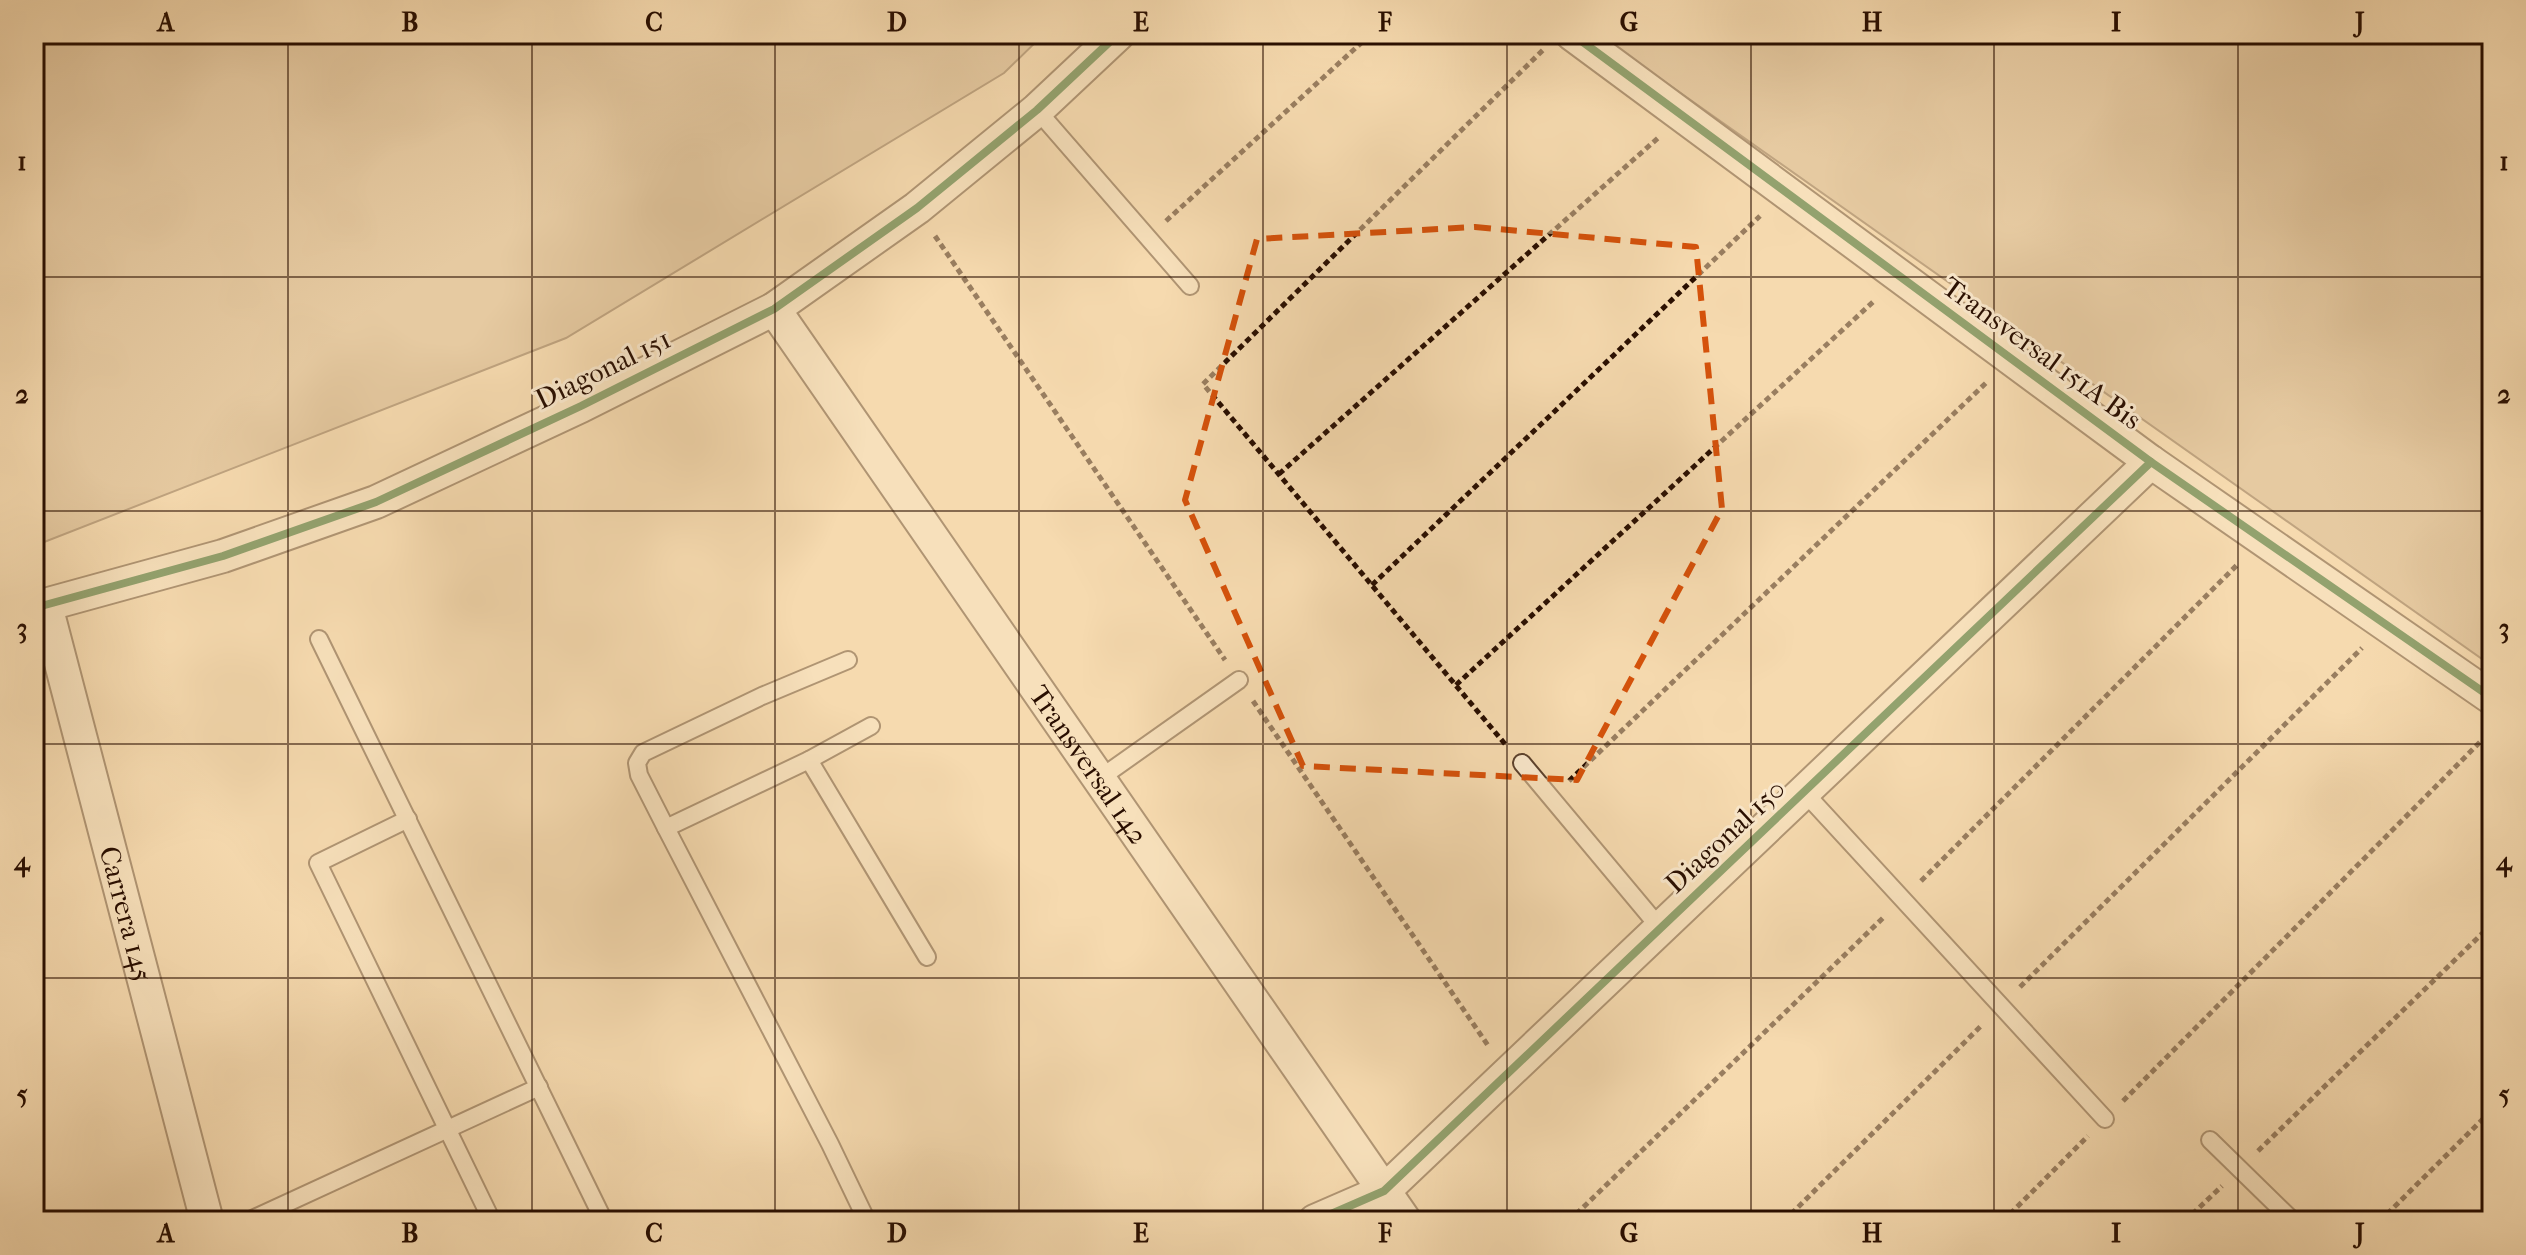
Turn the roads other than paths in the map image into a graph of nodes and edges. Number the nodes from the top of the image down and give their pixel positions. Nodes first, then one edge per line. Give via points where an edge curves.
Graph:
1 (1118, 34) edge
2 (1560, 40) edge
3 (1037, 110) junction
4 (1190, 286) dead end
5 (774, 309) junction
6 (2151, 462) junction
7 (40, 607) edge
8 (319, 639) dead end
9 (848, 660) dead end
10 (1239, 680) road end
11 (2492, 698) edge
12 (871, 726) dead end
13 (809, 760) junction
14 (1522, 763) road end
15 (1099, 779) junction
16 (1804, 792) junction
17 (408, 819) junction
18 (666, 828) junction
19 (1660, 928) junction
20 (927, 957) dead end
21 (539, 1087) junction
22 (2105, 1119) road end
23 (447, 1129) junction
24 (2210, 1140) dead end
25 (1384, 1191) junction
26 (207, 1221) edge
27 (248, 1221) edge
28 (492, 1221) edge
29 (604, 1221) edge
30 (867, 1221) edge
31 (1315, 1221) edge
32 (1405, 1221) edge
33 (2293, 1221) edge

1 - 3 street, Diagonal 151
2 - 6 street, Transversal 151A Bis via 1683,116
3 - 4 lane
3 - 5 street, Diagonal 151 via 917,208
5 - 7 street, Diagonal 151 via 376,502 223,556
5 - 15 street, Transversal 142
6 - 11 street, Transversal 151A Bis
6 - 16 street, Diagonal 150
7 - 26 street, Carrera 145
8 - 17 lane
9 - 18 lane via 643,753 637,763 639,775
10 - 15 lane
12 - 13 lane
13 - 18 lane
13 - 20 lane
14 - 19 lane
15 - 25 street, Transversal 142
16 - 19 street, Diagonal 150
16 - 22 lane
17 - 21 lane
17 - 23 lane via 318,863
18 - 30 lane
19 - 25 street, Diagonal 150
21 - 23 lane
21 - 29 lane
23 - 27 lane
23 - 28 lane
24 - 33 lane
25 - 31 street, Diagonal 150
25 - 32 street, Transversal 142

